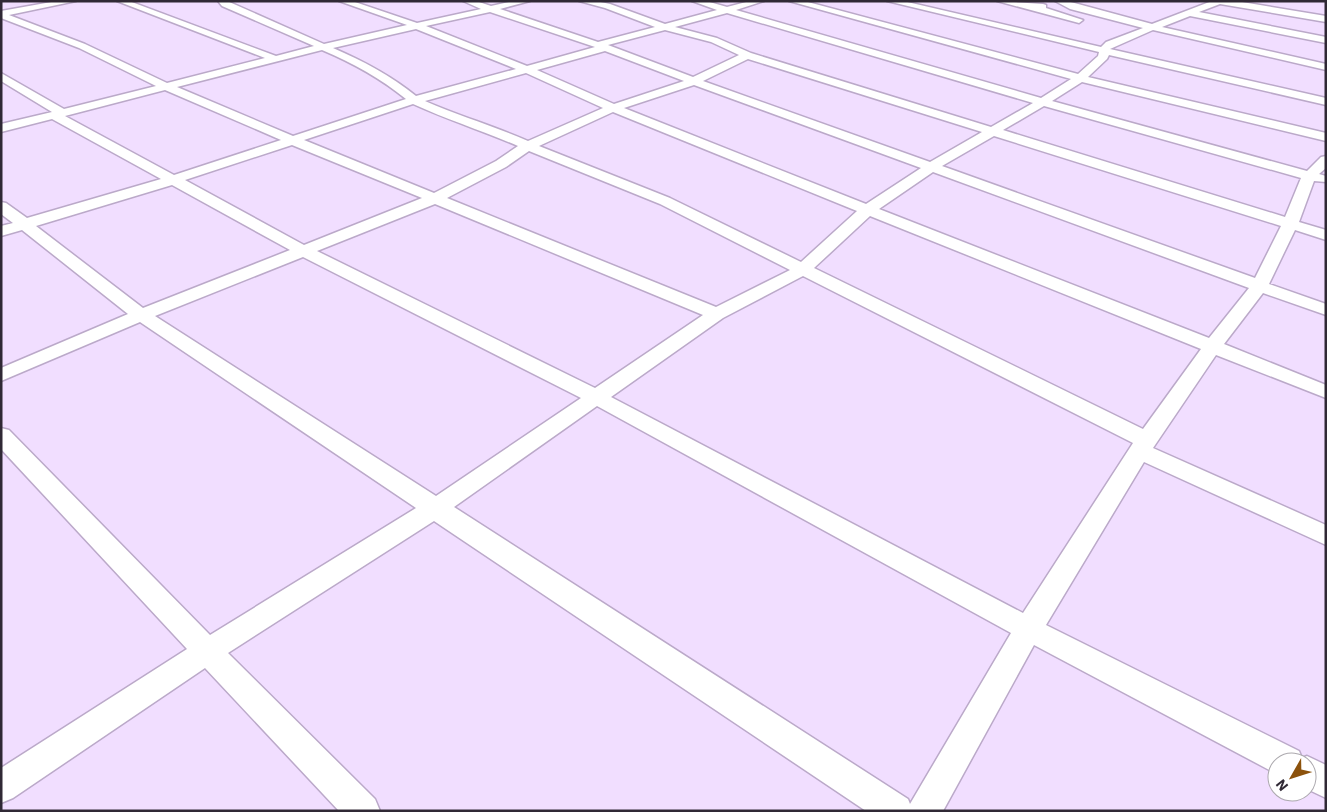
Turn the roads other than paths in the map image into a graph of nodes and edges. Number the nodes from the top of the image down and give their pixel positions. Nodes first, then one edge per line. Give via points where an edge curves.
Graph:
1 (72, 1) edge
2 (121, 1) edge
3 (222, 1) edge
4 (343, 1) edge
5 (467, 1) edge
6 (526, 1) edge
7 (583, 1) edge
8 (696, 1) edge
9 (760, 1) edge
10 (793, 1) edge
11 (892, 1) edge
12 (1001, 1) edge
13 (1059, 1) edge
14 (1220, 1) edge
15 (1031, 7) junction
16 (1074, 7) junction
17 (494, 9) junction
18 (730, 10) junction
19 (1188, 13) junction
20 (1, 14) edge
21 (1326, 19) edge
22 (1086, 22) dead end
23 (418, 27) junction
24 (664, 27) junction
25 (1136, 30) junction
26 (1326, 40) edge
27 (601, 46) junction
28 (323, 47) junction
29 (1104, 52) junction
30 (747, 55) junction
31 (276, 59) junction
32 (1326, 67) edge
33 (530, 69) junction
34 (1, 76) edge
35 (1080, 78) junction
36 (694, 81) junction
37 (167, 87) junction
38 (414, 100) junction
39 (1043, 102) junction
40 (1326, 102) edge
41 (614, 108) junction
42 (58, 114) junction
43 (1, 128) edge
44 (992, 133) junction
45 (1326, 137) edge
46 (292, 140) junction
47 (527, 146) junction
48 (931, 167) junction
49 (1320, 172) edge
50 (172, 180) junction
51 (436, 198) junction
52 (1, 206) edge
53 (867, 210) junction
54 (1290, 224) junction
55 (12, 228) edge
56 (1326, 235) edge
57 (304, 251) junction
58 (802, 270) junction
59 (1259, 287) junction
60 (1326, 310) edge
61 (717, 314) junction
62 (141, 315) junction
63 (1212, 347) junction
64 (1, 375) edge
65 (1326, 392) edge
66 (596, 397) junction
67 (1, 434) edge
68 (1142, 446) junction
69 (434, 509) junction
70 (1326, 536) edge
71 (1028, 629) junction
72 (207, 651) junction
73 (1268, 752) edge
74 (1, 787) edge
75 (362, 811) edge
76 (896, 811) edge
77 (924, 811) edge

1 - 20 street
2 - 31 street
3 - 28 street
4 - 23 street
5 - 17 street
6 - 17 street
7 - 24 street via 607,6
8 - 18 street
9 - 18 street
10 - 35 street
11 - 29 street
12 - 15 street
13 - 16 street
14 - 19 street
14 - 21 street
15 - 16 street
15 - 22 street
16 - 25 street
17 - 23 street
17 - 27 street
18 - 24 street
18 - 39 street
19 - 25 street
19 - 26 street
20 - 37 street via 82,46
23 - 28 street
23 - 33 street
24 - 27 street
24 - 30 street via 714,40
25 - 29 street via 1109,44
25 - 32 street
27 - 33 street
27 - 36 street
28 - 31 street
28 - 38 street via 358,62
29 - 35 street via 1103,57
29 - 40 street
30 - 36 street
30 - 44 street
31 - 37 street
33 - 38 street
33 - 41 street
34 - 42 street
35 - 39 street
35 - 45 street
36 - 41 street
36 - 48 street
37 - 42 street
37 - 46 street
38 - 46 street
38 - 47 street
39 - 44 street
39 - 49 street
41 - 47 street
41 - 53 street
42 - 43 street
42 - 50 street
44 - 48 street
44 - 54 street
46 - 50 street
46 - 51 street
47 - 51 street
47 - 58 street via 665,201
48 - 53 street
48 - 59 street
49 - 54 street
50 - 55 street
50 - 57 street
51 - 57 street
51 - 61 street
52 - 55 street
53 - 58 street
53 - 63 street
54 - 56 street
54 - 59 street
55 - 62 street
57 - 62 street
57 - 66 street
58 - 61 street
58 - 68 street
59 - 60 street
59 - 63 street
61 - 66 street
62 - 64 street
62 - 69 street
63 - 65 street
63 - 68 street
66 - 69 street
66 - 71 street
67 - 72 street
68 - 70 street
68 - 71 street
69 - 72 street
69 - 76 street
71 - 73 street
71 - 77 street
72 - 74 street
72 - 75 street

